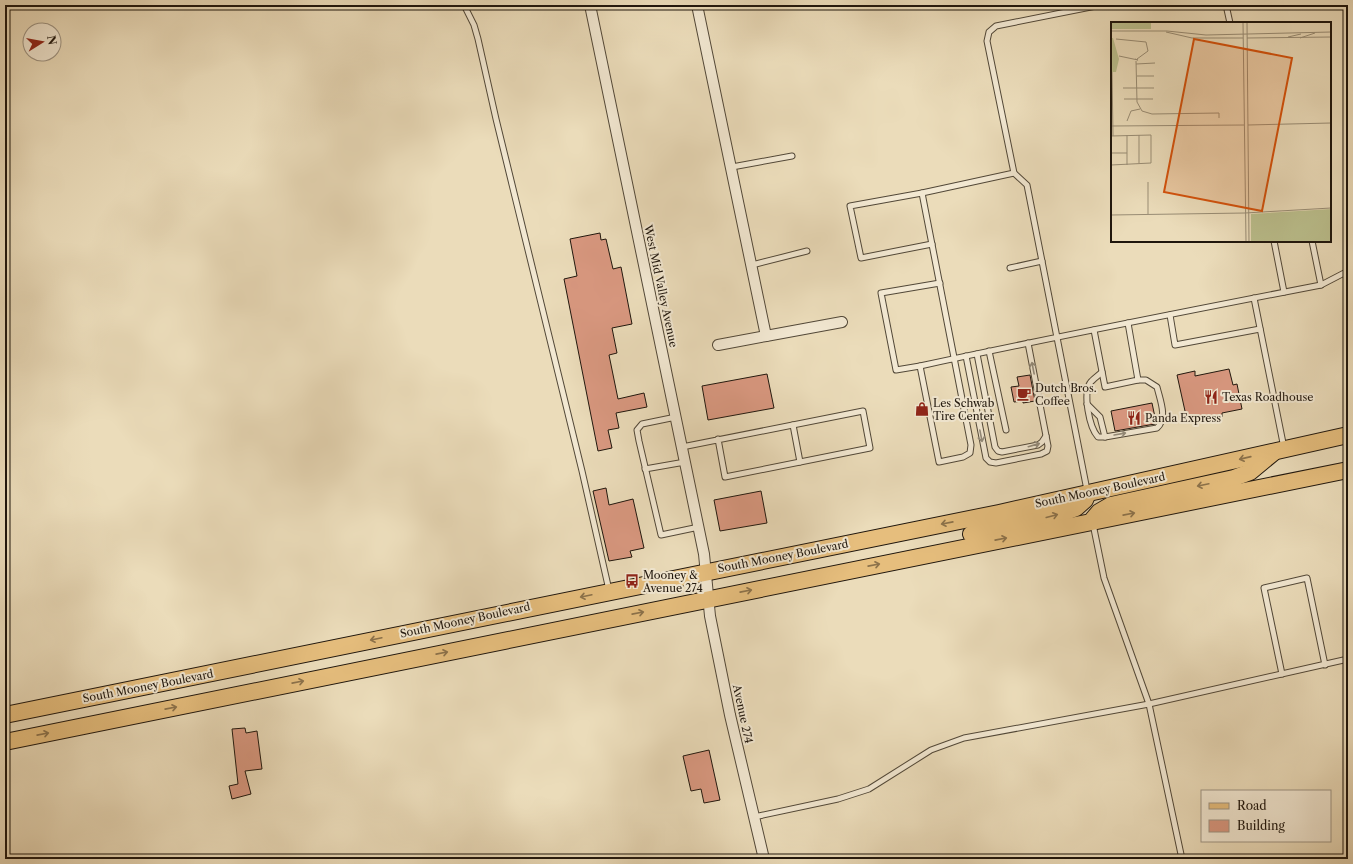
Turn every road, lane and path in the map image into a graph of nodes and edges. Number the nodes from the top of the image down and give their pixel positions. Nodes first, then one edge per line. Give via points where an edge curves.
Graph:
1 (464, 5) edge
2 (590, 5) edge
3 (697, 5) edge
4 (1101, 5) edge
5 (1226, 5) edge
6 (1230, 22) edge
7 (792, 156) dead end
8 (732, 167) junction
9 (1014, 173) junction
10 (922, 193) junction
11 (1274, 242) edge
12 (1312, 242) edge
13 (932, 244) junction
14 (807, 251) dead end
15 (1042, 261) junction
16 (752, 265) junction
17 (1010, 268) dead end
18 (1348, 271) edge
19 (940, 282) junction
20 (1321, 285) junction
21 (1284, 292) junction
22 (1254, 298) junction
23 (1170, 315) junction
24 (842, 322) dead end
25 (1128, 323) junction
26 (1260, 329) junction
27 (1094, 330) junction
28 (766, 336) junction
29 (1058, 337) junction
30 (1028, 343) junction
31 (718, 346) dead end
32 (989, 351) junction
33 (977, 354) junction
34 (966, 356) junction
35 (954, 358) junction
36 (920, 366) junction
37 (1102, 372) junction
38 (1138, 380) junction
39 (1087, 404) junction
40 (676, 417) junction
41 (793, 424) junction
42 (1006, 430) dead end
43 (1046, 435) junction
44 (1348, 435) edge
45 (1105, 437) junction
46 (718, 439) junction
47 (682, 447) junction
48 (1279, 451) junction
49 (686, 462) junction
50 (800, 462) junction
51 (645, 469) junction
52 (1348, 470) edge
53 (1088, 493) junction
54 (1092, 521) junction
55 (699, 527) junction
56 (908, 558) junction
57 (706, 572) junction
58 (609, 591) junction
59 (708, 599) junction
60 (1348, 659) edge
61 (1324, 665) junction
62 (1282, 674) junction
63 (1150, 704) junction
64 (5, 715) edge
65 (5, 742) edge
66 (754, 817) junction
67 (764, 859) edge
68 (1182, 859) edge

1 - 58 lane via 478,39
2 - 40 street, West Mid Valley Avenue
3 - 8 street
4 - 9 lane via 996,26 989,32 987,41
5 - 6 lane
7 - 8 lane
8 - 16 street
9 - 10 lane
9 - 15 lane via 1027,185
10 - 13 lane
10 - 13 lane via 850,206 860,258
11 - 21 lane
12 - 20 lane
13 - 19 lane
14 - 16 lane
15 - 17 lane
15 - 29 lane
16 - 28 street
18 - 20 lane
19 - 35 lane
19 - 36 lane via 881,293 896,370
20 - 21 lane
21 - 22 lane
22 - 23 lane
22 - 26 lane
23 - 25 lane
23 - 26 lane via 1175,345
24 - 28 street
25 - 27 lane
25 - 38 lane
26 - 48 lane
27 - 29 lane
27 - 37 lane
28 - 31 street
29 - 30 lane
29 - 53 lane
30 - 32 lane
43 -> 30 lane
32 - 33 lane
32 - 42 lane
33 - 34 lane
33 -> 43 lane via 995,447 998,451 1038,445
34 - 35 lane
34 -> 43 lane via 986,458 990,462 1041,454 1047,451
35 - 36 lane
35 - 36 lane via 971,445 970,453 963,457 939,462
37 - 38 lane via 1105,387
37 - 39 lane via 1090,382
45 -> 38 lane via 1157,428 1162,423 1157,387 1146,380
39 - 45 lane via 1100,417
39 - 45 lane via 1094,432 1098,437
40 - 47 street, West Mid Valley Avenue
40 - 51 lane via 639,426 637,430
41 - 46 lane
41 - 50 lane
41 - 50 lane via 863,410 870,448
44 - 48 main road, South Mooney Boulevard
46 - 47 lane
46 - 50 lane via 725,477
47 - 49 street, West Mid Valley Avenue
48 -> 53 main road, South Mooney Boulevard
48 -> 54 main road via 1250,472 1111,506 1094,516
49 - 51 lane
49 - 55 street, West Mid Valley Avenue
51 - 55 lane via 661,535
54 -> 52 main road
56 -> 53 main road via 932,545 1055,516 1076,508 1085,500
53 -> 57 main road, South Mooney Boulevard
56 -> 54 main road
54 - 63 lane via 1104,578
55 - 57 street, West Mid Valley Avenue
59 -> 56 main road
57 - 58 main road, South Mooney Boulevard
57 - 59 street, Avenue 274
58 -> 64 main road, South Mooney Boulevard
65 -> 59 main road
59 - 66 street, Avenue 274 via 724,685
60 - 61 lane
61 - 62 lane
61 - 62 lane via 1307,578 1264,588
62 - 63 lane
63 - 66 lane via 964,738 931,750 869,789 838,799
63 - 68 lane
66 - 67 street, Avenue 274

